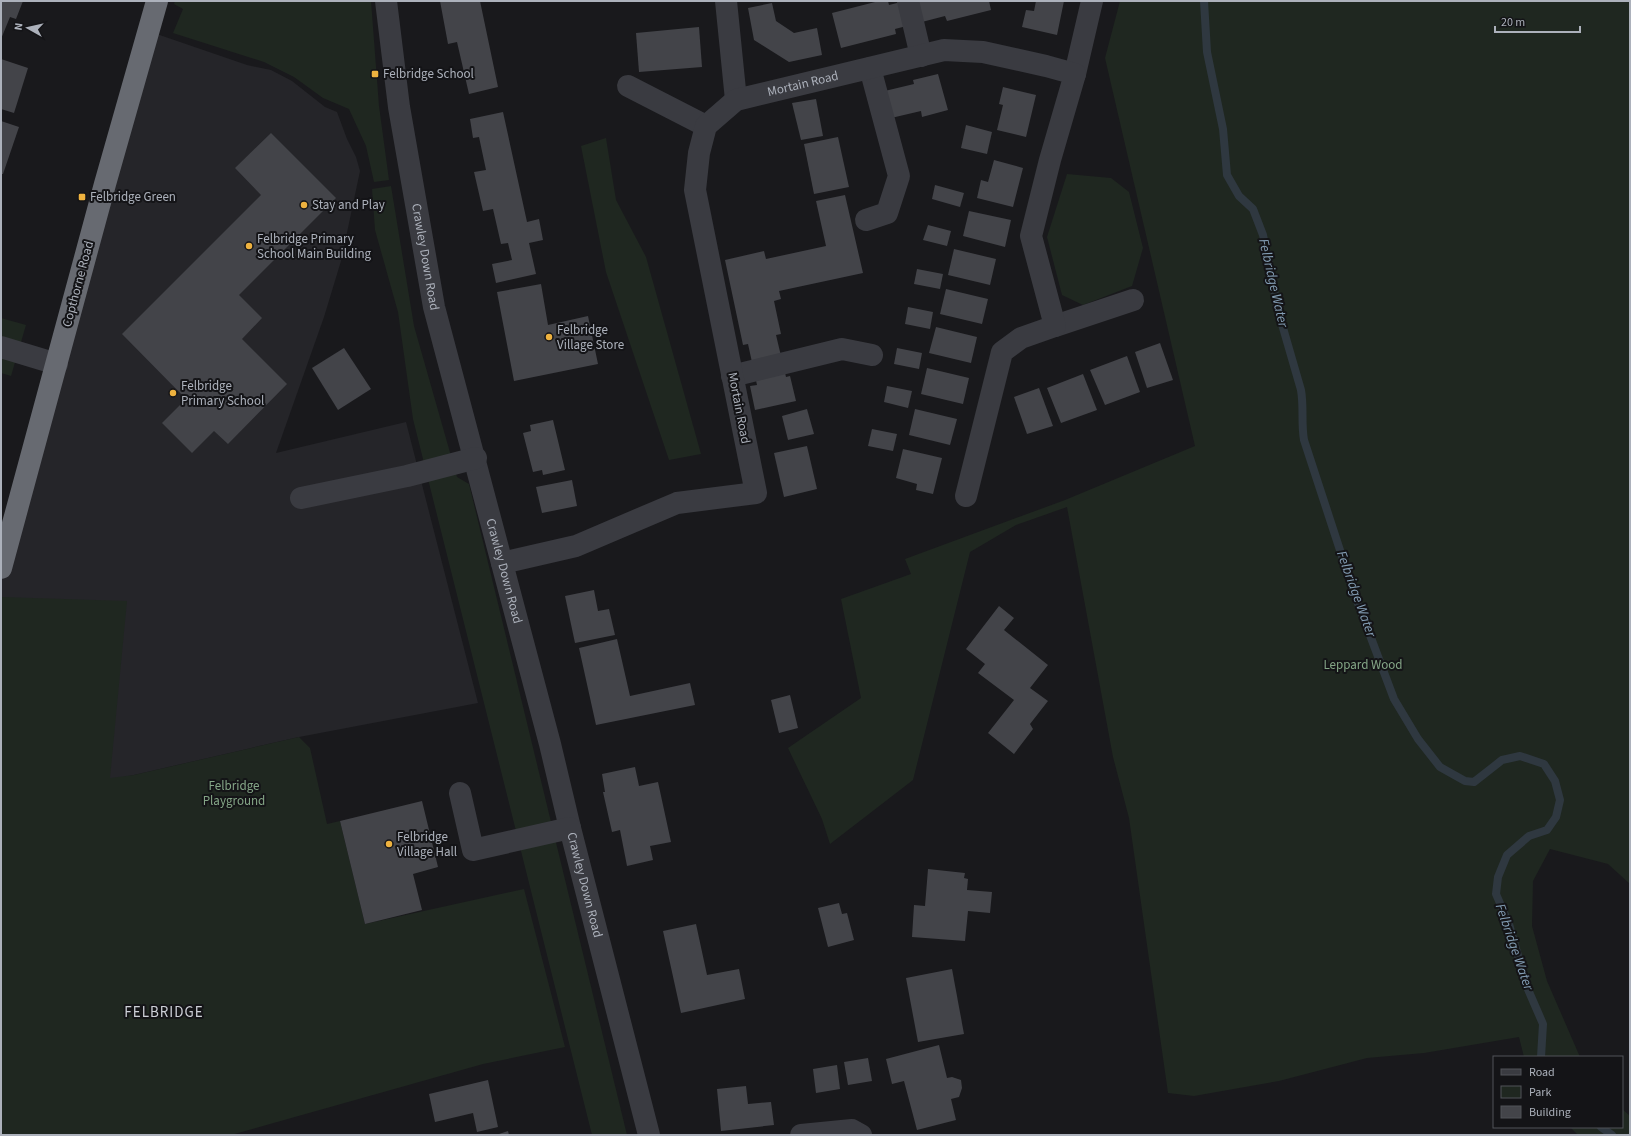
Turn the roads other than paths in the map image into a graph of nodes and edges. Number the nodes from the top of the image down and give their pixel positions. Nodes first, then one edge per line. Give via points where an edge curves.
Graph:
1 (157, 1) edge
2 (386, 1) edge
3 (726, 1) edge
4 (908, 1) edge
5 (1092, 1) edge
6 (921, 56) junction
7 (870, 68) junction
8 (1075, 74) junction
9 (628, 86) dead end
10 (736, 100) junction
11 (706, 126) junction
12 (866, 220) dead end
13 (1133, 300) dead end
14 (1055, 326) junction
15 (1, 346) edge
16 (872, 355) dead end
17 (57, 364) junction
18 (732, 376) junction
19 (476, 458) junction
20 (966, 496) dead end
21 (301, 498) dead end
22 (502, 563) junction
23 (1, 568) edge
24 (460, 793) dead end
25 (570, 828) junction
26 (649, 1135) edge
27 (801, 1135) edge
28 (861, 1135) edge

1 - 17 highway, Copthorne Road
2 - 19 street, Crawley Down Road via 399,107 434,307
3 - 10 street
4 - 6 street
5 - 8 street
6 - 7 street, Mortain Road
6 - 8 street, Mortain Road via 944,50 983,52
7 - 10 street, Mortain Road
7 - 12 street via 899,176 887,213
8 - 14 street via 1031,236
9 - 11 street
10 - 11 street, Mortain Road
11 - 18 street, Mortain Road via 699,153 695,190
13 - 14 street
14 - 20 street via 1021,338 1002,352
15 - 17 street
16 - 18 street via 842,350
17 - 23 highway, Copthorne Road
18 - 22 street, Mortain Road via 756,493 677,503 576,546
19 - 21 street via 407,476
19 - 22 street, Crawley Down Road
22 - 25 street, Crawley Down Road
24 - 25 street via 473,850
25 - 26 street, Crawley Down Road
27 - 28 street via 852,1130

